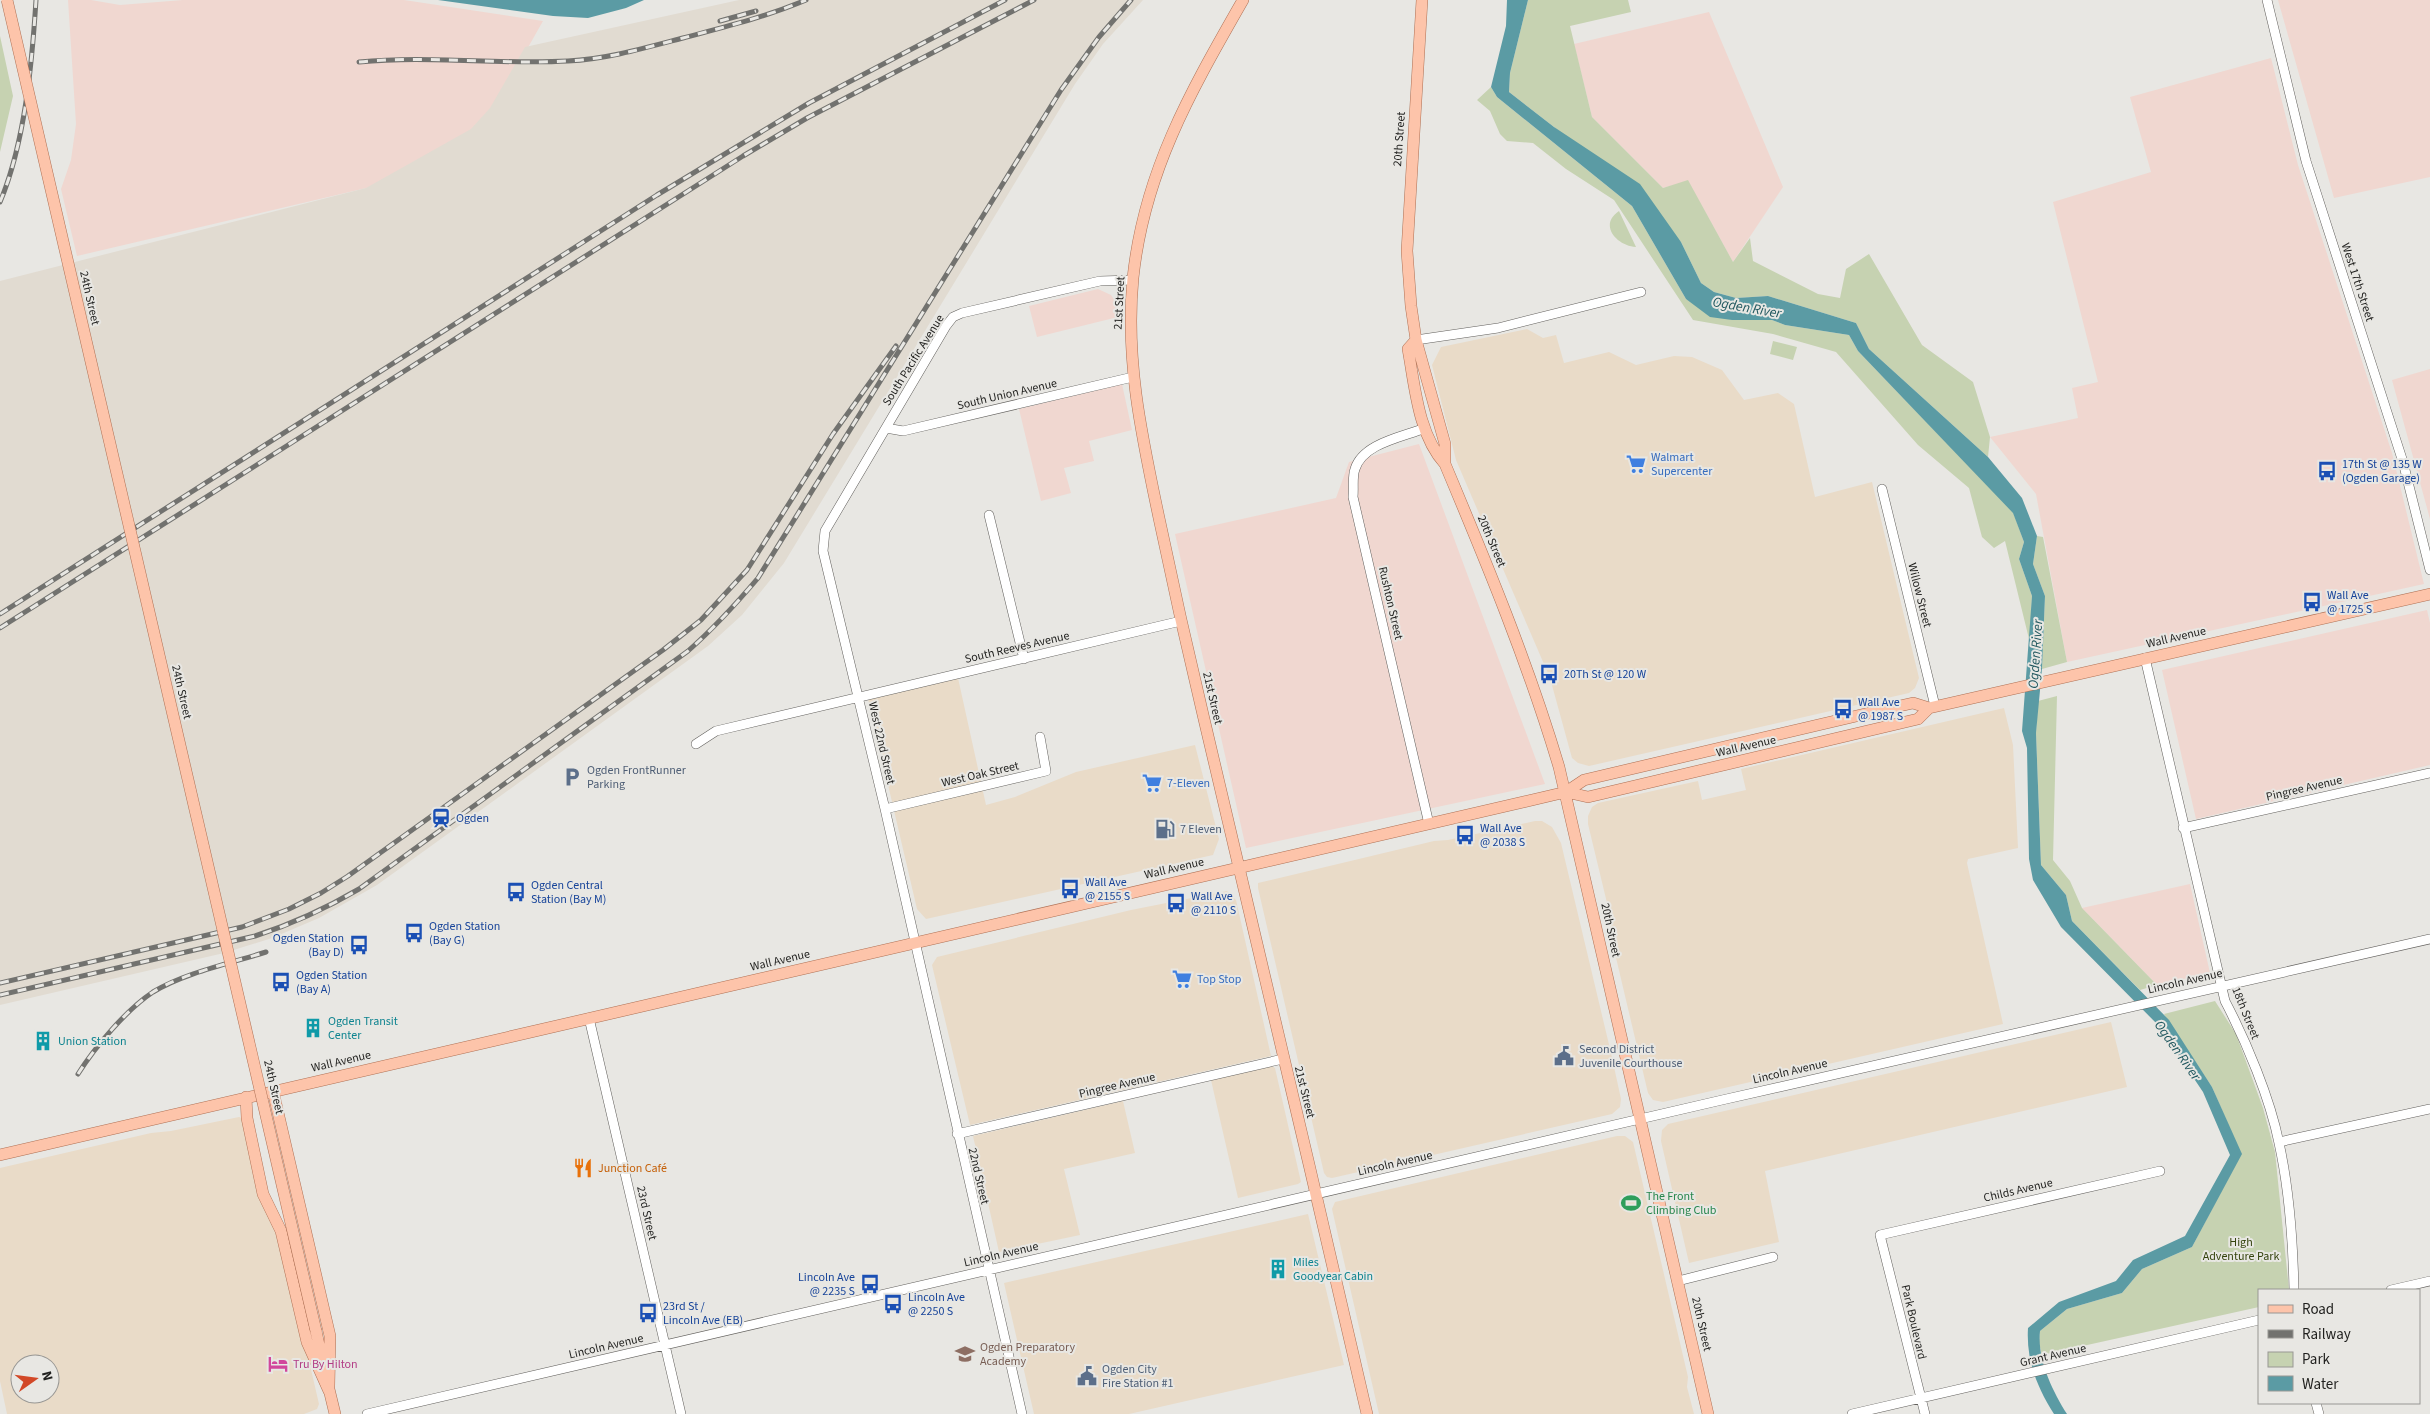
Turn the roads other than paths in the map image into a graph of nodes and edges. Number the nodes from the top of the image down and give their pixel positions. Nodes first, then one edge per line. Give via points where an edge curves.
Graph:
1 (7, 0) edge
2 (1243, 0) edge
3 (1422, 0) edge
4 (2267, 0) edge
5 (1133, 280) junction
6 (1641, 292) dead end
7 (1416, 340) junction
8 (1133, 377) junction
9 (886, 428) junction
10 (1424, 428) junction
11 (1445, 464) junction
12 (1882, 489) dead end
13 (989, 515) dead end
14 (823, 551) joint
15 (2430, 570) edge
16 (2430, 594) edge
17 (1181, 621) junction
18 (2145, 658) junction
19 (1024, 659) junction
20 (858, 697) junction
21 (1932, 707) junction
22 (1040, 737) dead end
23 (696, 744) dead end
24 (2430, 773) edge
25 (1566, 792) junction
26 (884, 808) junction
27 (1429, 824) junction
28 (2184, 828) junction
29 (1239, 868) junction
30 (2430, 940) edge
31 (915, 942) junction
32 (2222, 985) junction
33 (589, 1018) junction
34 (1283, 1059) junction
35 (273, 1091) junction
36 (246, 1097) junction
37 (2430, 1109) edge
38 (1640, 1119) junction
39 (957, 1134) junction
40 (2279, 1142) junction
41 (0, 1155) edge
42 (2160, 1170) dead end
43 (1316, 1194) junction
44 (1880, 1235) joint
45 (1773, 1257) dead end
46 (988, 1270) junction
47 (1678, 1281) junction
48 (2430, 1282) edge
49 (2294, 1289) edge
50 (2396, 1289) edge
51 (2258, 1320) edge
52 (665, 1345) junction
53 (329, 1391) junction
54 (1919, 1399) junction
55 (335, 1414) edge
56 (367, 1414) edge
57 (681, 1414) edge
58 (1022, 1414) edge
59 (1367, 1414) edge
60 (1708, 1414) edge
61 (1852, 1414) edge
62 (1925, 1414) edge

1 - 53 main road, 24th Street, bridge
2 - 5 main road, 21st Street via 1190,95 1162,156 1138,238
3 - 7 main road, 20th Street via 1407,251
4 - 15 street, West 17th Street via 2306,161 2403,462
5 - 8 main road, 21st Street
5 - 9 street, South Pacific Avenue via 1100,281 953,317
6 - 7 street via 1498,328
7 - 10 main road, 20th Street via 1408,348
7 - 11 main road, 20th Street via 1445,444
8 - 9 street, South Union Avenue via 903,431
8 - 17 main road, 21st Street via 1138,417
9 - 14 street, South Pacific Avenue via 825,531
10 - 11 main road, 20th Street via 1434,452
10 - 27 street, Rushton Street via 1365,454 1355,467 1353,497
11 - 25 main road, 20th Street via 1521,652
12 - 21 street, Willow Street
13 - 19 street
14 - 20 street, West 22nd Street
16 - 18 main road, Wall Avenue
17 - 19 street, South Reeves Avenue
17 - 29 main road, 21st Street
18 - 21 main road, Wall Avenue
18 - 28 street, 18th Street
19 - 20 street, South Reeves Avenue
20 - 23 street, South Reeves Avenue via 716,731
20 - 26 street, West 22nd Street
21 - 25 main road, Wall Avenue via 1913,704 1882,710 1584,780
21 - 25 main road, Wall Avenue via 1918,720 1588,797
22 - 26 street, West Oak Street via 1046,771
24 - 28 street, Pingree Avenue
25 - 27 main road, Wall Avenue
25 - 38 main road, 20th Street
26 - 31 street, West 22nd Street
27 - 29 main road, Wall Avenue
28 - 32 street, 18th Street
29 - 31 main road, Wall Avenue
29 - 34 main road, 21st Street
30 - 32 street, Lincoln Avenue
31 - 33 main road, Wall Avenue
31 - 39 street, 22nd Street
32 - 38 street, Lincoln Avenue
32 - 40 street, 18th Street
33 - 35 main road, Wall Avenue
33 - 52 street, 23rd Street
34 - 39 street, Pingree Avenue
34 - 43 main road, 21st Street
35 - 36 main road, Wall Avenue
35 - 53 main road, 24th Street via 330,1336
36 - 41 main road, Wall Avenue
36 - 53 main road, 24th Street via 247,1118 263,1194 282,1231 307,1342
37 - 40 street
38 - 43 street, Lincoln Avenue
38 - 47 main road, 20th Street
39 - 46 street, 22nd Street
40 - 49 street, 18th Street
42 - 44 street, Childs Avenue
43 - 46 street, Lincoln Avenue
43 - 59 main road, 21st Street
44 - 54 street, Park Boulevard
45 - 47 street
46 - 52 street, Lincoln Avenue
46 - 58 street, 22nd Street
47 - 60 main road, 20th Street
48 - 50 street
51 - 54 street, Grant Avenue
52 - 56 street, Lincoln Avenue
52 - 57 street, 23rd Street
53 - 55 main road, 24th Street
54 - 61 street, Grant Avenue
54 - 62 street, Park Boulevard

